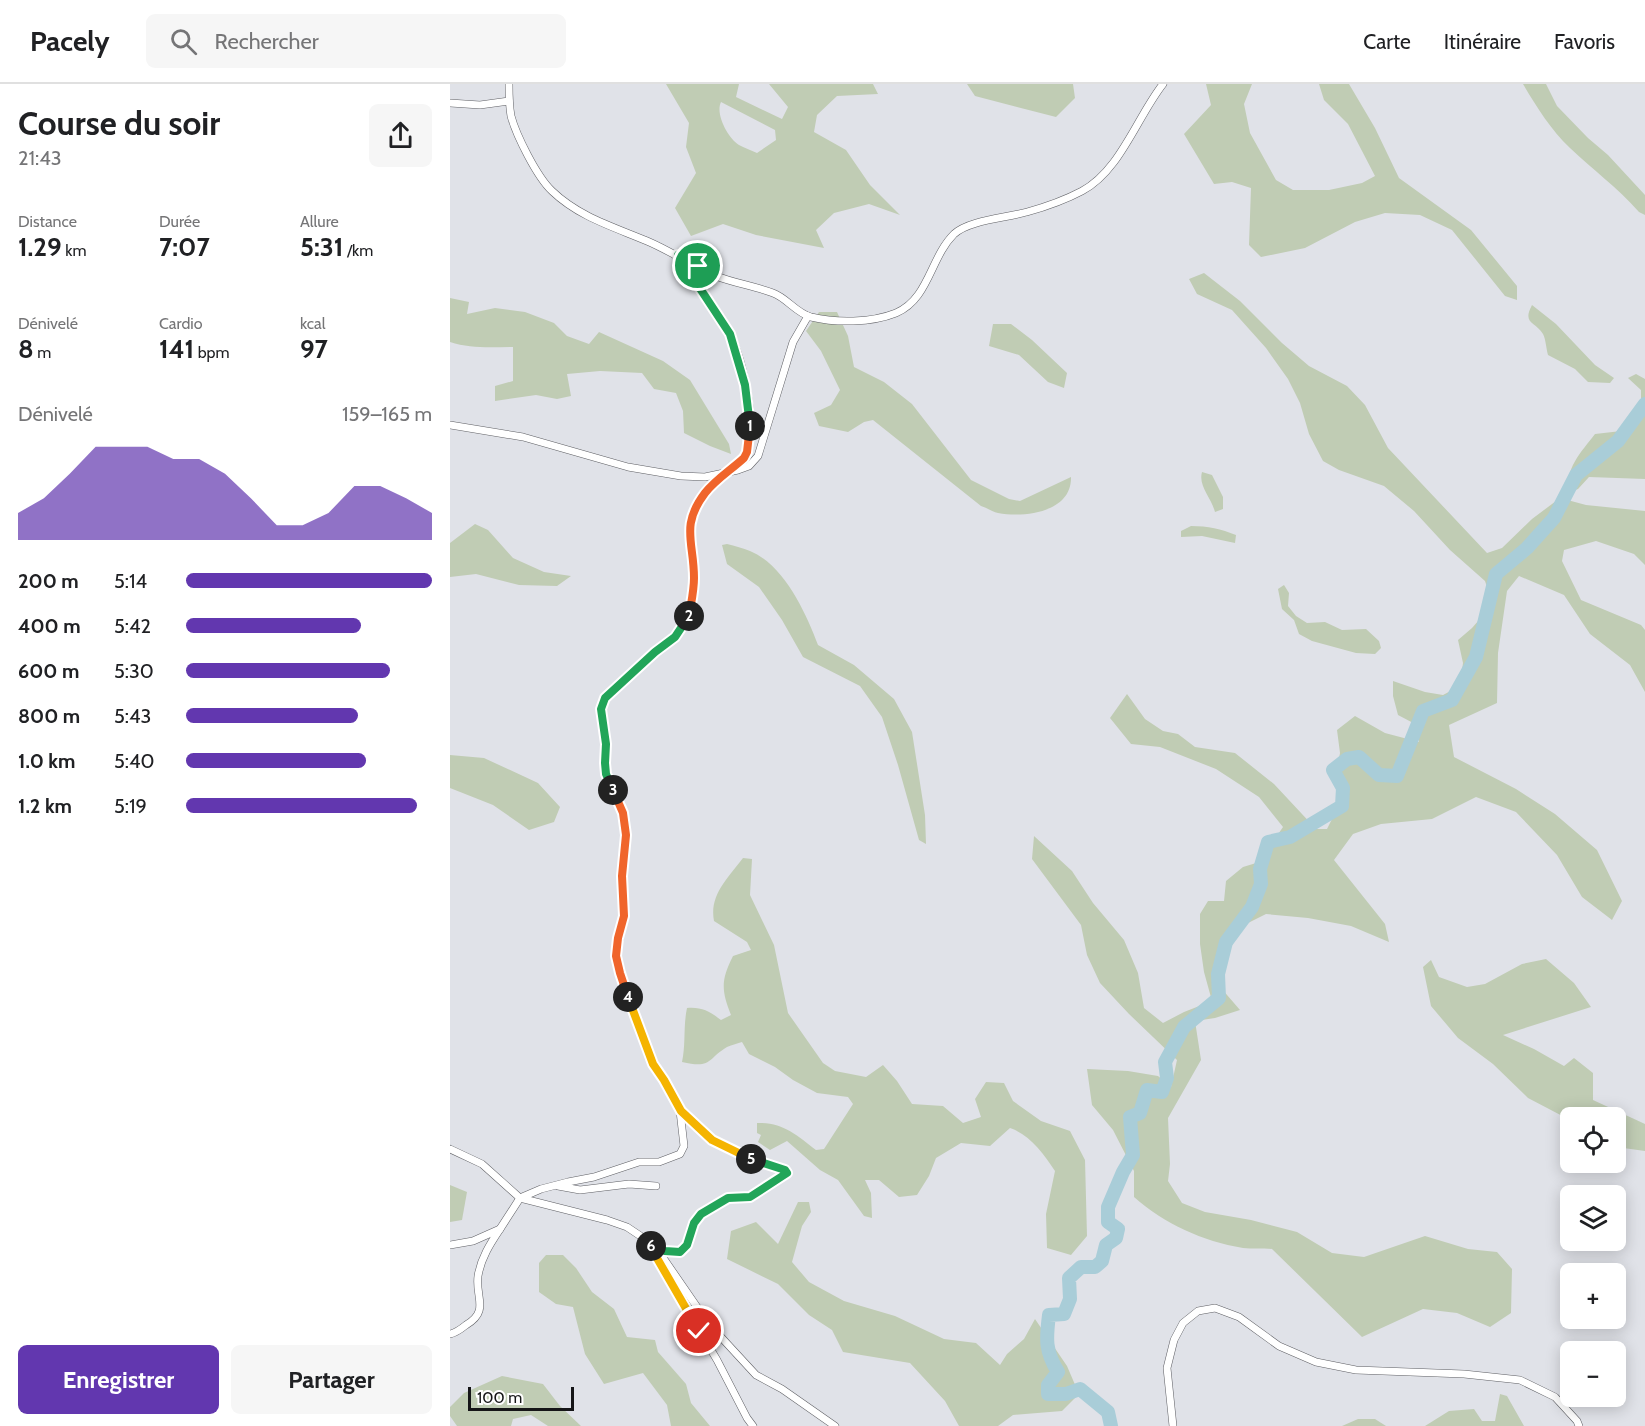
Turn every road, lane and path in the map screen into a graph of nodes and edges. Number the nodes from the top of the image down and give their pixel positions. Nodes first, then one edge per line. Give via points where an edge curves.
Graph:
1 (509, 84) edge
2 (1163, 84) edge
3 (509, 101) junction
4 (450, 103) edge
5 (678, 255) junction
6 (808, 316) junction
7 (450, 426) edge
8 (727, 472) junction
9 (681, 1111) junction
10 (450, 1149) edge
11 (556, 1185) junction
12 (656, 1186) dead end
13 (520, 1198) junction
14 (500, 1229) junction
15 (450, 1245) edge
16 (650, 1246) junction
17 (657, 1249) junction
18 (450, 1334) edge
19 (753, 1426) edge
20 (835, 1426) edge
21 (1173, 1426) edge
22 (1579, 1426) edge

1 - 3 street
2 - 6 street via 1099,178 1081,191 1027,212 964,227 943,248 921,292 908,306 878,318 834,320
3 - 4 street via 480,105
3 - 5 street via 517,134 551,190 589,218
5 - 6 street via 717,276 782,296
5 - 8 street via 730,334 745,385 751,431 747,452
6 - 8 street via 793,342 758,456 749,466
7 - 8 street via 523,437 669,474 696,477
8 - 9 street via 706,492 691,518 694,577 688,618 675,637 614,688 601,709 606,774 623,813 626,835 624,916 616,956 653,1064
9 - 11 street via 681,1154
9 - 17 street via 712,1140 787,1173 750,1197 728,1198 701,1214 680,1252
10 - 13 street via 482,1164
11 - 12 street via 580,1190 629,1184
11 - 13 street
13 - 14 street
13 - 16 street via 627,1227
14 - 15 street via 473,1241
14 - 18 street via 484,1254 478,1276 481,1306 475,1320
16 - 17 street
16 - 19 street
17 - 20 street via 708,1323 756,1375
21 - 22 street via 1167,1368 1174,1340 1183,1323 1198,1311 1215,1308 1239,1317 1279,1346 1316,1362 1356,1370 1520,1380 1555,1397

